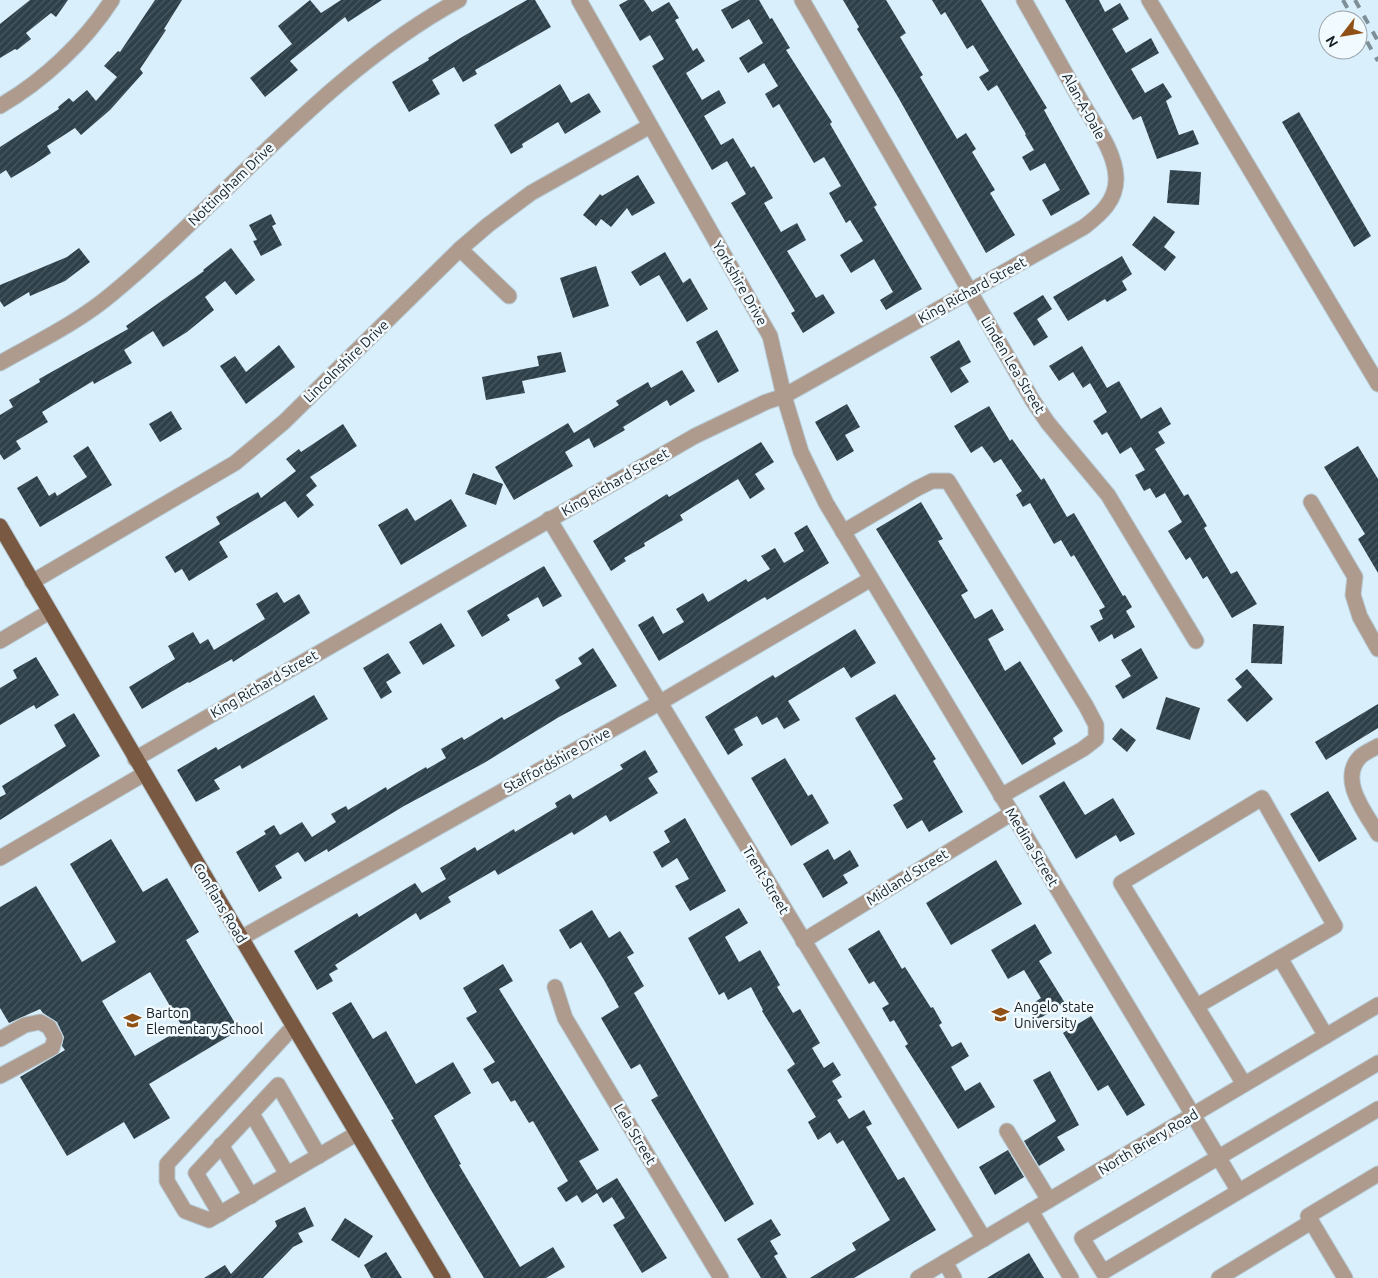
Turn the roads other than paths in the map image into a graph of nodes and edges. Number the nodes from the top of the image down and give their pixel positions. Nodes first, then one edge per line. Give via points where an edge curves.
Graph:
1 (112, 0) edge
2 (459, 0) edge
3 (579, 0) edge
4 (802, 0) edge
5 (1024, 0) edge
6 (1149, 0) edge
7 (0, 106) edge
8 (650, 126) junction
9 (1100, 214) joint
10 (460, 249) junction
11 (970, 292) junction
12 (510, 296) dead end
13 (0, 363) edge
14 (1378, 384) edge
15 (784, 396) junction
16 (1311, 502) dead end
17 (550, 519) junction
18 (0, 526) edge
19 (843, 532) junction
20 (871, 579) junction
21 (32, 582) junction
22 (50, 612) junction
23 (0, 641) edge
24 (1196, 641) dead end
25 (1378, 649) edge
26 (658, 703) junction
27 (1378, 746) edge
28 (135, 759) junction
29 (144, 774) junction
30 (1001, 796) junction
31 (1012, 813) junction
32 (1378, 834) edge
33 (0, 858) edge
34 (241, 938) junction
35 (803, 941) junction
36 (1280, 958) junction
37 (555, 987) dead end
38 (1378, 1005) edge
39 (1197, 1006) junction
40 (293, 1027) junction
41 (1326, 1036) junction
42 (1, 1037) edge
43 (1378, 1063) edge
44 (0, 1076) edge
45 (1244, 1084) junction
46 (1378, 1110) edge
47 (252, 1114) junction
48 (1193, 1115) junction
49 (1007, 1131) dead end
50 (356, 1134) junction
51 (221, 1145) junction
52 (319, 1156) junction
53 (1219, 1158) junction
54 (287, 1174) junction
55 (1378, 1174) edge
56 (1238, 1190) junction
57 (251, 1196) junction
58 (1049, 1200) junction
59 (1032, 1211) junction
60 (220, 1214) junction
61 (1311, 1222) junction
62 (984, 1239) junction
63 (944, 1262) junction
64 (444, 1278) edge
65 (721, 1278) edge
66 (918, 1278) edge
67 (954, 1278) edge
68 (1071, 1278) edge
69 (1219, 1278) edge
70 (1345, 1278) edge

1 - 7 street via 65,56
2 - 13 street, Nottingham Drive via 359,66 112,294 76,320
3 - 8 street, Yorkshire Drive
4 - 11 street, Linden Lea Street
5 - 9 street, Alan-A-Dale via 1114,164 1115,189 1111,201
6 - 14 street
8 - 10 street, Lincolnshire Drive via 531,193
8 - 15 street, Yorkshire Drive via 770,336
9 - 11 street, King Richard Street
10 - 12 street
10 - 21 street, Lincolnshire Drive via 284,422 235,463
11 - 15 street, King Richard Street
11 - 24 street, Linden Lea Street via 1033,401 1108,495
15 - 17 street, King Richard Street via 695,436
15 - 19 street, Yorkshire Drive via 801,452
16 - 25 street via 1355,577 1353,595 1360,617
17 - 26 street, Trent Street
17 - 28 street, King Richard Street
18 - 21 main road, Conflans Road
19 - 20 street, Yorkshire Drive
19 - 30 street via 932,481 948,481 1096,725 1096,739 1084,749
20 - 26 street, Staffordshire Drive
20 - 30 street, Medina Street
21 - 22 main road, Conflans Road
22 - 23 street
22 - 28 main road, Conflans Road
26 - 34 street, Staffordshire Drive
26 - 35 street, Trent Street
27 - 32 street via 1362,756 1352,779 1356,796
28 - 29 main road, Conflans Road
29 - 33 street
29 - 34 main road, Conflans Road
30 - 31 street, Medina Street
31 - 35 street, Midland Street
31 - 48 street, Medina Street
34 - 40 main road, Conflans Road
35 - 62 street, Trent Street
36 - 39 street
36 - 39 street via 1335,926 1262,798 1121,883
36 - 41 street
37 - 65 street, Lela Street via 565,1018
38 - 41 street, North Briery Road
39 - 45 street
40 - 50 main road, Conflans Road
40 - 60 street via 167,1164 168,1181 185,1211 209,1220
41 - 45 street, North Briery Road
42 - 44 street via 25,1025 40,1022 48,1027 54,1038 52,1048
43 - 53 street
45 - 48 street, North Briery Road
46 - 56 street
47 - 51 street
47 - 52 street via 278,1085
47 - 54 street
48 - 53 street, Medina Street
48 - 58 street, North Briery Road
49 - 58 street
50 - 52 street
50 - 64 main road, Conflans Road
51 - 57 street
51 - 60 street via 196,1173
52 - 54 street
53 - 56 street, Medina Street
53 - 56 street via 1082,1238 1102,1272
54 - 57 street
55 - 61 street via 1308,1216
57 - 60 street
58 - 59 street, North Briery Road
59 - 62 street, North Briery Road
59 - 68 street
61 - 69 street
61 - 70 street
62 - 63 street, North Briery Road
63 - 66 street, North Briery Road
63 - 67 street

